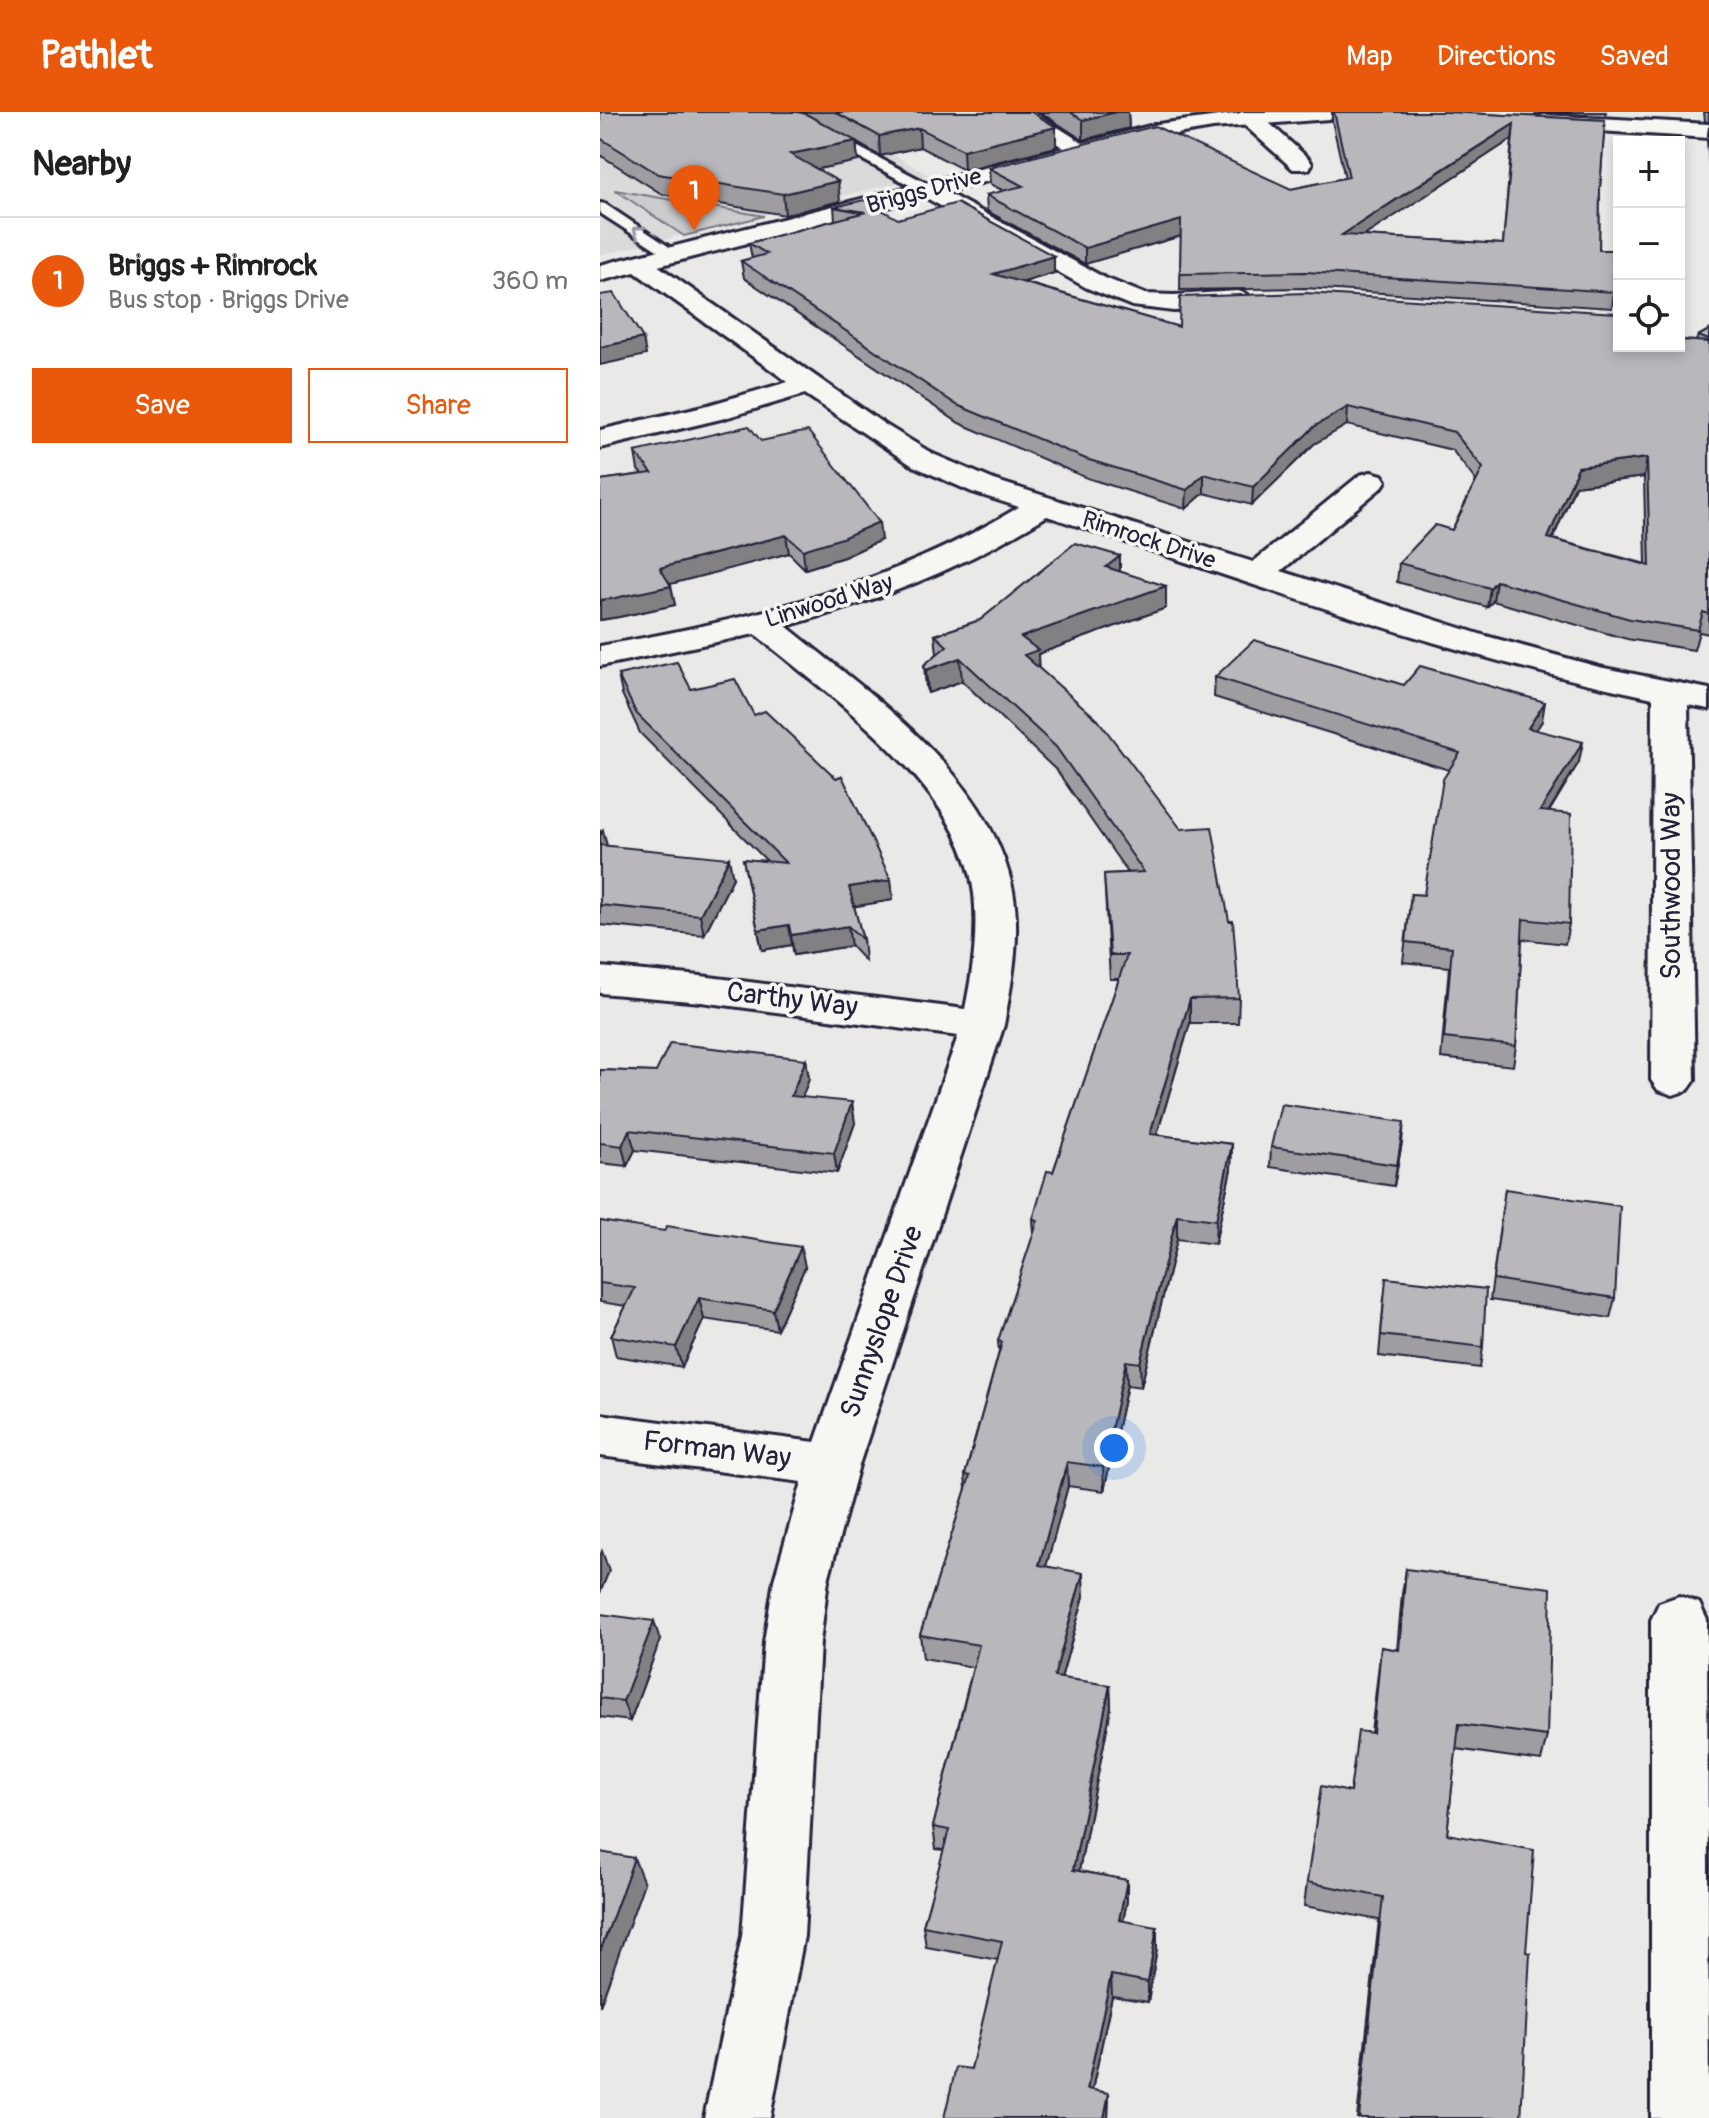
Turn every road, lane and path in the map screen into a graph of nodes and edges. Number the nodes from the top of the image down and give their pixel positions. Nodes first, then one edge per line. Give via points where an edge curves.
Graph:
1 (1018, 112) edge
2 (1342, 112) edge
3 (1351, 112) edge
4 (1367, 112) edge
5 (1249, 117) junction
6 (1519, 120) edge
7 (814, 128) edge
8 (1709, 131) edge
9 (1655, 135) edge
10 (1083, 150) junction
11 (1301, 164) dead end
12 (929, 190) junction
13 (600, 207) edge
14 (676, 256) junction
15 (641, 265) junction
16 (600, 273) edge
17 (1259, 298) edge
18 (810, 384) junction
19 (600, 439) edge
20 (1371, 481) dead end
21 (1043, 506) junction
22 (1257, 575) junction
23 (762, 623) junction
24 (600, 656) edge
25 (1670, 692) junction
26 (1709, 699) edge
27 (600, 980) edge
28 (983, 1025) junction
29 (1673, 1080) dead end
30 (600, 1435) edge
31 (833, 1465) junction
32 (1679, 1620) dead end
33 (737, 2118) edge
34 (1684, 2118) edge

1 - 10 street
2 - 5 street, Briggs Drive
3 - 4 street
5 - 10 street, Briggs Drive via 1158,131
5 - 11 street
6 - 9 street
7 - 12 lane
8 - 9 street
10 - 12 street, Briggs Drive
12 - 14 street, Briggs Drive
12 - 17 street via 1096,283 1141,301
14 -> 13 lane
14 - 15 street, Briggs Drive
15 - 16 street, Briggs Drive
15 - 18 street, Rimrock Drive
18 - 19 street
18 - 21 street, Rimrock Drive via 923,460
20 - 22 street
21 - 22 street, Rimrock Drive
21 - 23 street, Linwood Way via 925,570
22 - 25 street, Rimrock Drive via 1474,643
23 - 24 street, Linwood Way
23 - 28 street, Sunnyslope Drive via 914,752 973,827 986,855 999,918 994,987
25 - 26 street, Rimrock Drive
25 - 29 street, Southwood Way
27 - 28 street, Carthy Way
28 - 31 street, Sunnyslope Drive
30 - 31 street, Forman Way
31 - 33 street, Sunnyslope Drive via 801,1580 792,1642 773,1936
32 - 34 street

